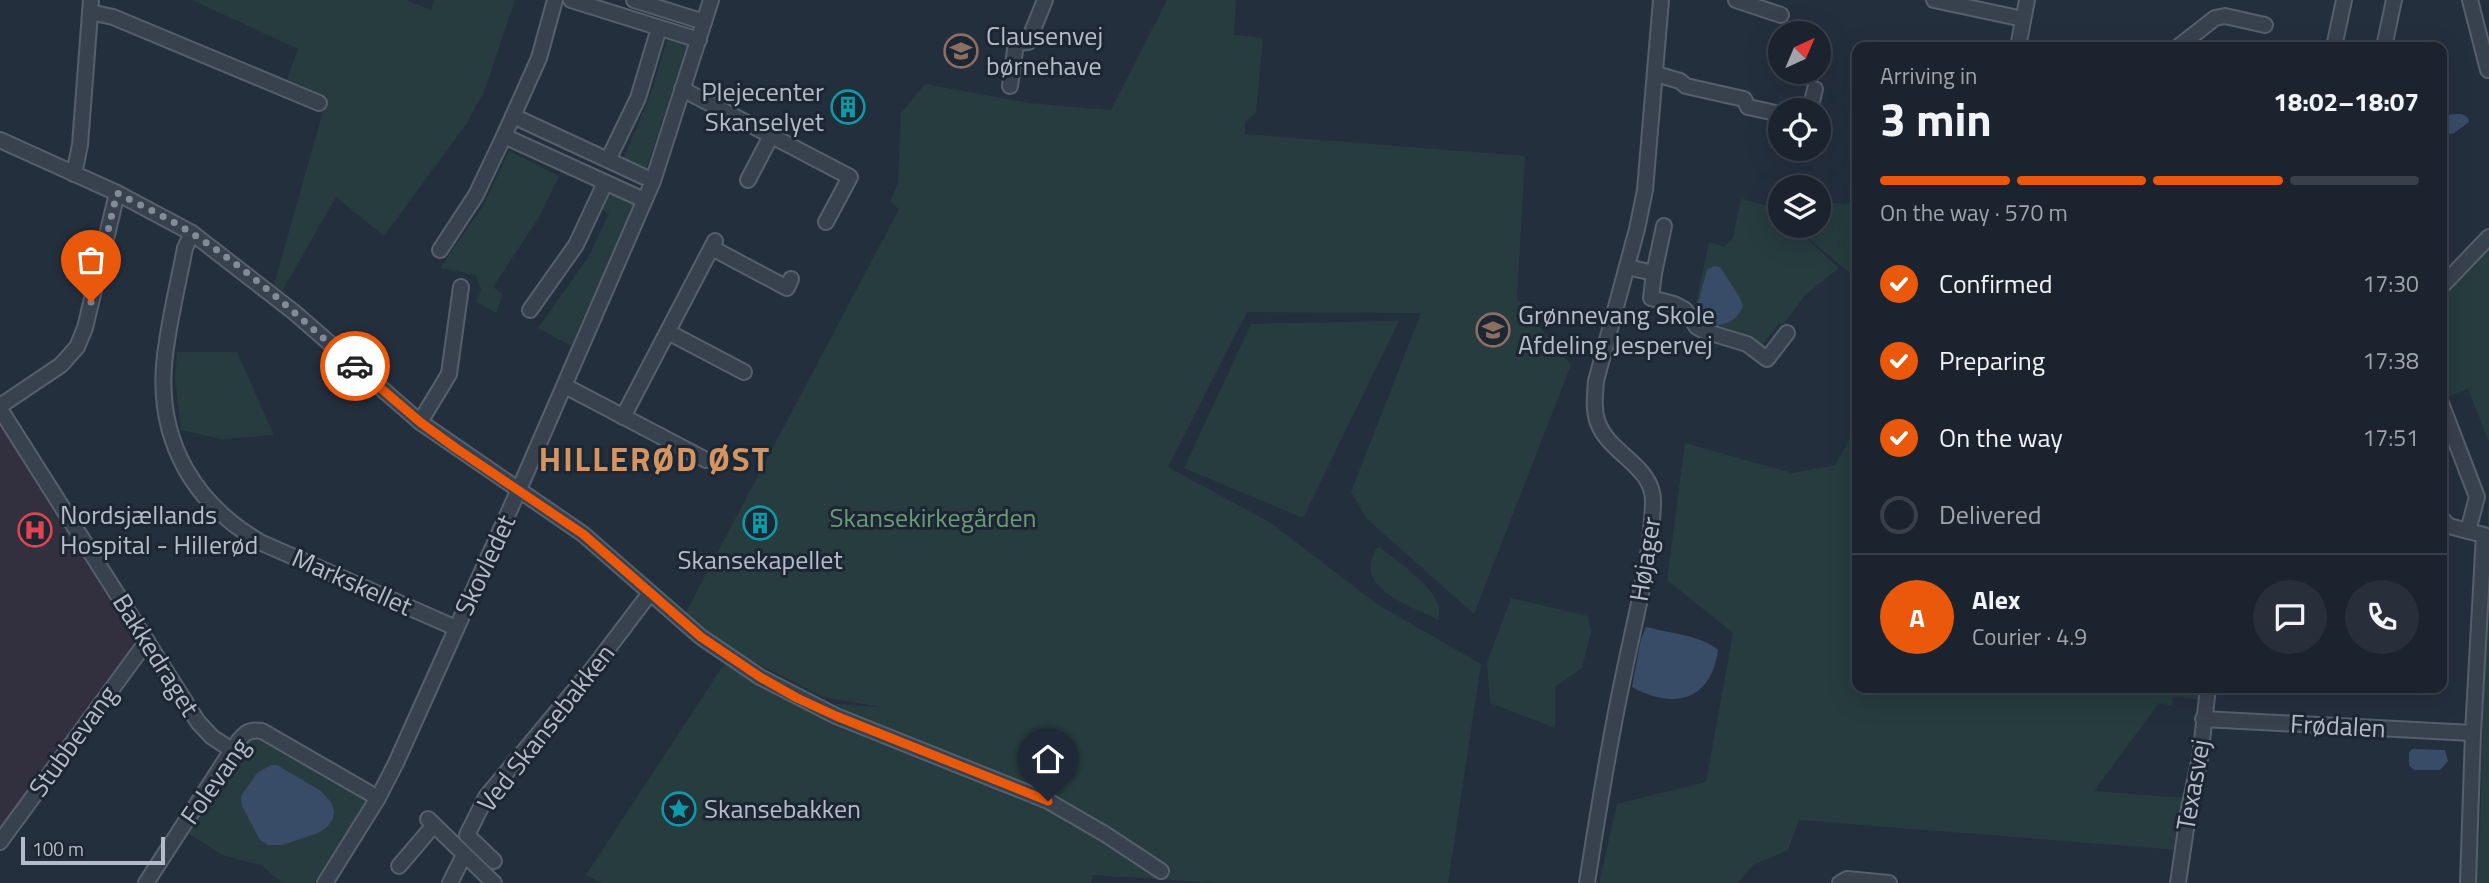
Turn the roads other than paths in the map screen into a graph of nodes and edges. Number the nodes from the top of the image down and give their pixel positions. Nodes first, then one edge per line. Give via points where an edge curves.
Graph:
1 (555, 0) edge
2 (571, 0) edge
3 (634, 0) edge
4 (711, 0) edge
5 (1045, 0) edge
6 (1661, 0) edge
7 (1934, 0) edge
8 (2027, 0) edge
9 (2344, 0) edge
10 (2394, 0) edge
11 (2470, 0) edge
12 (1741, 1) edge
13 (666, 5) edge
14 (91, 6) edge
15 (1781, 15) dead end
16 (2023, 19) junction
17 (704, 22) junction
18 (2265, 24) dead end
19 (659, 28) junction
20 (699, 40) junction
21 (2019, 42) edge
22 (2184, 42) edge
23 (2335, 42) edge
24 (2385, 42) edge
25 (2488, 70) edge
26 (1657, 74) junction
27 (1010, 86) dead end
28 (682, 89) junction
29 (1815, 89) dead end
30 (1813, 98) edge
31 (319, 104) dead end
32 (1768, 111) edge
33 (513, 116) junction
34 (504, 136) junction
35 (771, 136) junction
36 (0, 140) edge
37 (608, 160) junction
38 (74, 174) junction
39 (748, 180) dead end
40 (653, 181) junction
41 (606, 183) junction
42 (117, 193) junction
43 (644, 200) junction
44 (826, 222) dead end
45 (1664, 226) dead end
46 (192, 233) junction
47 (2489, 237) edge
48 (440, 250) dead end
49 (1627, 267) junction
50 (1654, 273) junction
51 (791, 279) dead end
52 (2447, 281) edge
53 (461, 287) dead end
54 (530, 310) dead end
55 (668, 332) junction
56 (1787, 333) dead end
57 (744, 372) dead end
58 (565, 386) junction
59 (0, 407) edge
60 (623, 416) junction
61 (2447, 419) edge
62 (420, 422) junction
63 (706, 460) dead end
64 (519, 491) junction
65 (2447, 524) edge
66 (2468, 531) junction
67 (650, 593) junction
68 (456, 628) junction
69 (147, 641) junction
70 (2207, 693) edge
71 (2203, 719) junction
72 (2473, 733) junction
73 (232, 750) junction
74 (378, 798) junction
75 (0, 842) edge
76 (464, 855) junction
77 (494, 861) dead end
78 (399, 866) dead end
79 (1161, 871) dead end
80 (146, 883) edge
81 (325, 883) edge
82 (450, 883) edge
83 (494, 883) edge
84 (1587, 883) edge
85 (1840, 883) edge
86 (1889, 883) edge
87 (2178, 883) edge
88 (2468, 883) edge

1 - 33 street via 540,58
2 - 19 street
3 - 13 street
4 - 17 street, Skovledet
5 - 27 street via 1028,42 1016,43
6 - 26 street, Højager
7 - 16 street
8 - 16 street
9 - 23 street
10 - 24 street
11 - 25 street
12 - 15 street
13 - 17 street
14 - 31 street
14 - 38 street
16 - 21 street
17 - 20 street, Skovledet
18 - 22 street via 2215,18
19 - 20 street
19 - 37 street via 638,98
20 - 28 street, Skovledet
26 - 32 street via 1686,86 1744,99 1748,107
26 - 49 street, Højager via 1645,190
28 - 35 street
28 - 40 street, Skovledet
29 - 30 street
33 - 34 street
33 - 37 street
34 - 41 street
34 - 48 street via 475,195
35 - 39 street
35 - 44 street via 850,177
36 - 38 street
37 - 40 street
38 - 42 street
40 - 43 street, Skovledet
41 - 43 street
41 - 54 street via 576,245
42 - 46 street
42 - 59 street via 77,347 61,365
43 - 58 street, Skovledet
45 - 50 street
46 - 62 street via 295,313
46 - 68 street, Markskellet via 185,248 164,365 171,435 198,491 237,529 262,543
47 - 52 street
49 - 50 street
49 - 84 street, Højager via 1594,402 1598,424 1647,480 1653,503
50 - 56 street via 1651,298 1685,310 1704,331 1746,344 1768,359
51 - 55 street via 787,288 714,245
53 - 62 street via 449,374
55 - 57 street
55 - 60 street
58 - 60 street
58 - 64 street, Skovledet
59 - 69 street, Bakkedraget
60 - 63 street
61 - 66 street via 2477,497
62 - 64 street
64 - 67 street via 583,534
64 - 68 street, Skovledet
65 - 66 street
66 - 72 street via 2484,534
67 - 77 street, Ved Skansebakken via 486,797 467,835
67 - 79 street via 730,658 797,698 1048,801
68 - 74 street, Skovledet
69 - 73 street, Bakkedraget via 198,722
69 - 75 street, Stubbevang
70 - 71 street, Texasvej
71 - 72 street, Frødalen
71 - 87 street, Texasvej
72 - 88 street
73 - 74 street, Folevang via 244,733 261,732
73 - 80 street, Folevang
74 - 81 street, Skovledet
76 - 78 street via 431,822
76 - 82 street
76 - 83 street
85 - 86 street via 1847,879

